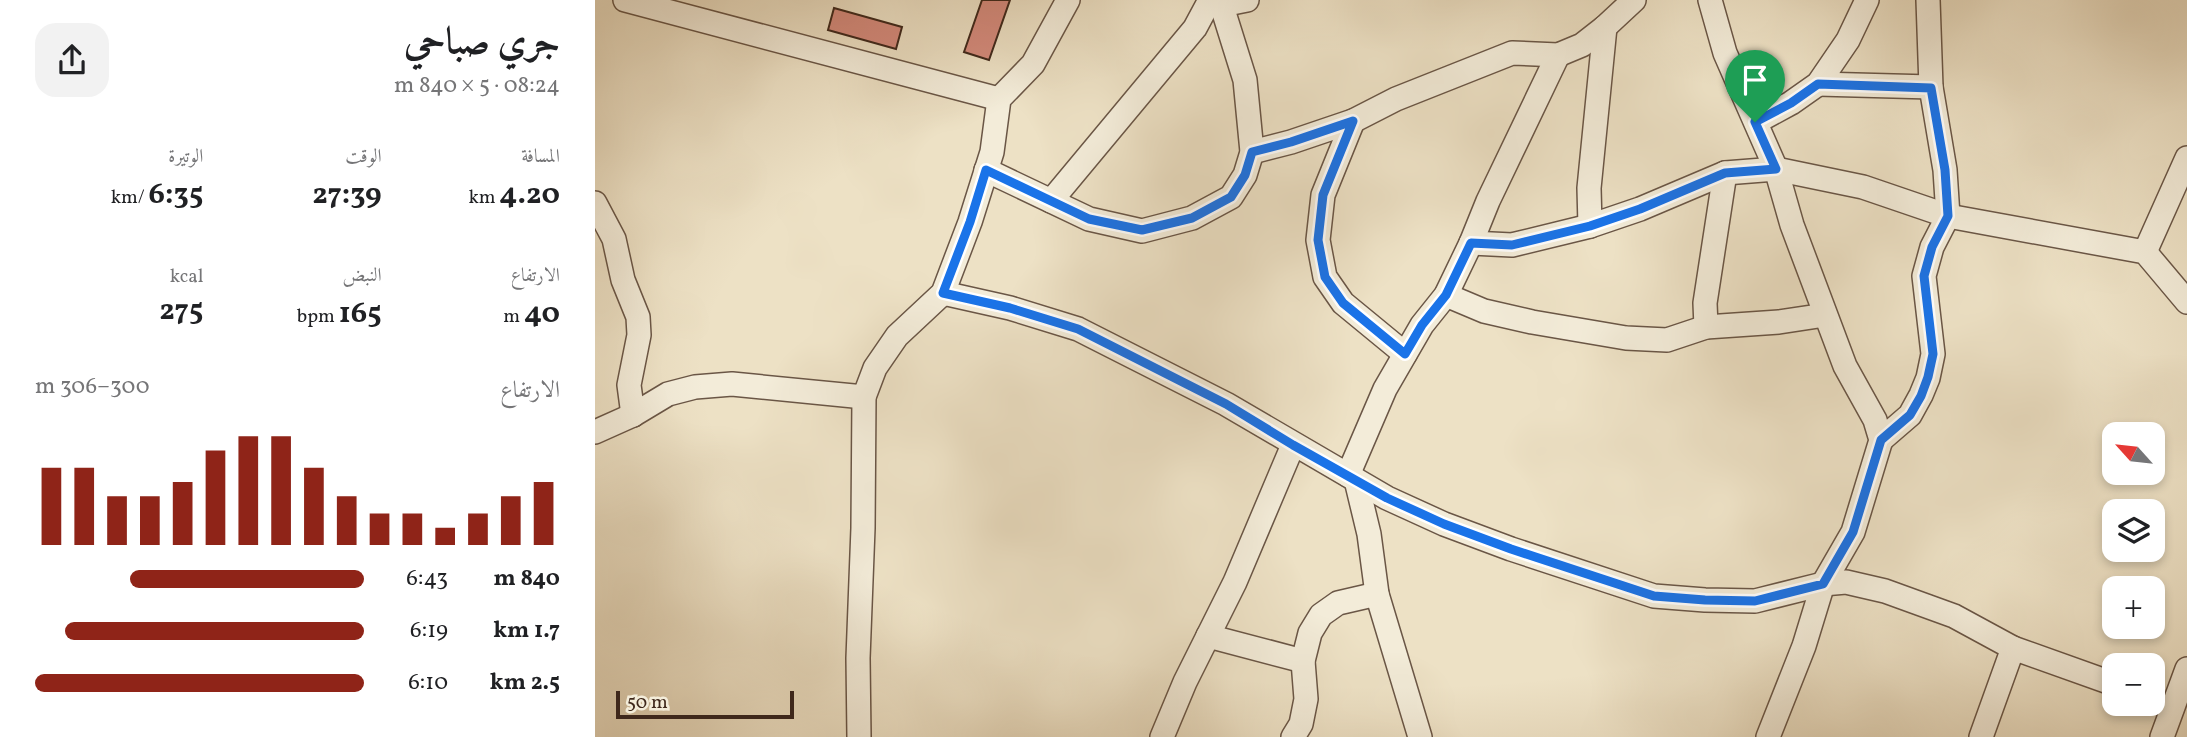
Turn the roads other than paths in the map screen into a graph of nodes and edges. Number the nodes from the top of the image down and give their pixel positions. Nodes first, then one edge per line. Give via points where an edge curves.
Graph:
1 (625, 0) edge
2 (1067, 0) edge
3 (1247, 0) edge
4 (1634, 0) edge
5 (1710, 0) edge
6 (1867, 0) edge
7 (1928, 0) edge
8 (1217, 2) edge
9 (1605, 27) junction
10 (1558, 55) junction
11 (1818, 84) junction
12 (1931, 88) junction
13 (999, 99) junction
14 (1353, 121) junction
15 (1755, 122) junction
16 (1252, 152) junction
17 (2187, 158) edge
18 (1776, 169) junction
19 (986, 170) junction
20 (1725, 173) junction
21 (1051, 201) junction
22 (595, 203) edge
23 (1948, 216) junction
24 (1590, 226) junction
25 (1471, 243) junction
26 (2145, 252) junction
27 (943, 293) junction
28 (1446, 295) junction
29 (2187, 302) edge
30 (1825, 315) junction
31 (1706, 327) junction
32 (1405, 354) junction
33 (864, 397) junction
34 (633, 415) junction
35 (595, 432) edge
36 (1881, 440) junction
37 (1293, 445) junction
38 (1352, 478) junction
39 (1823, 584) junction
40 (1377, 594) junction
41 (1208, 636) junction
42 (2013, 648) junction
43 (1303, 662) junction
44 (2187, 669) edge
45 (2102, 680) edge
46 (2171, 705) edge
47 (859, 737) edge
48 (1161, 737) edge
49 (1293, 737) edge
50 (1420, 737) edge
51 (1768, 737) edge
52 (1981, 737) edge
53 (2162, 737) edge

1 - 13 street
2 - 13 street via 1033,64
3 - 8 street
4 - 9 street
5 - 15 street via 1725,53
6 - 11 street via 1848,40
7 - 12 street
8 - 16 street via 1245,80
8 - 21 street
9 - 10 street via 1582,45
9 - 24 street via 1589,188
10 - 14 street via 1512,52
10 - 25 street
11 - 12 street
11 - 15 street
12 - 23 street
13 - 19 street
14 - 16 street
14 - 32 street via 1323,195 1318,240 1325,277 1343,303
15 - 18 street
16 - 21 street via 1231,197 1192,218 1142,230 1089,219
17 - 26 street
18 - 20 street
18 - 23 street via 1863,187
18 - 30 street
19 - 21 street
19 - 27 street
20 - 24 street
20 - 31 street via 1705,303
22 - 34 street via 614,239 638,317 629,385
23 - 26 street
23 - 36 street via 1924,276 1933,354 1928,377 1910,415
24 - 25 street via 1512,245
25 - 28 street
26 - 29 street
27 - 33 street via 897,335 875,368
27 - 37 street via 1078,329 1226,404
28 - 31 street via 1485,311 1626,338 1667,340
28 - 32 street
30 - 31 street
30 - 36 street
32 - 38 street via 1385,389
33 - 34 street via 732,384 668,394
33 - 47 street
34 - 35 street
36 - 39 street via 1853,532
37 - 38 street
37 - 41 street
38 - 39 street via 1444,524 1654,596 1755,601
38 - 40 street via 1369,534
39 - 42 street via 1846,582 1885,591 1954,616
39 - 51 street
40 - 43 street via 1338,603 1321,615 1310,633
40 - 50 street
41 - 43 street
41 - 48 street
42 - 45 street
42 - 52 street
43 - 49 street via 1306,699
44 - 46 street
46 - 53 street

